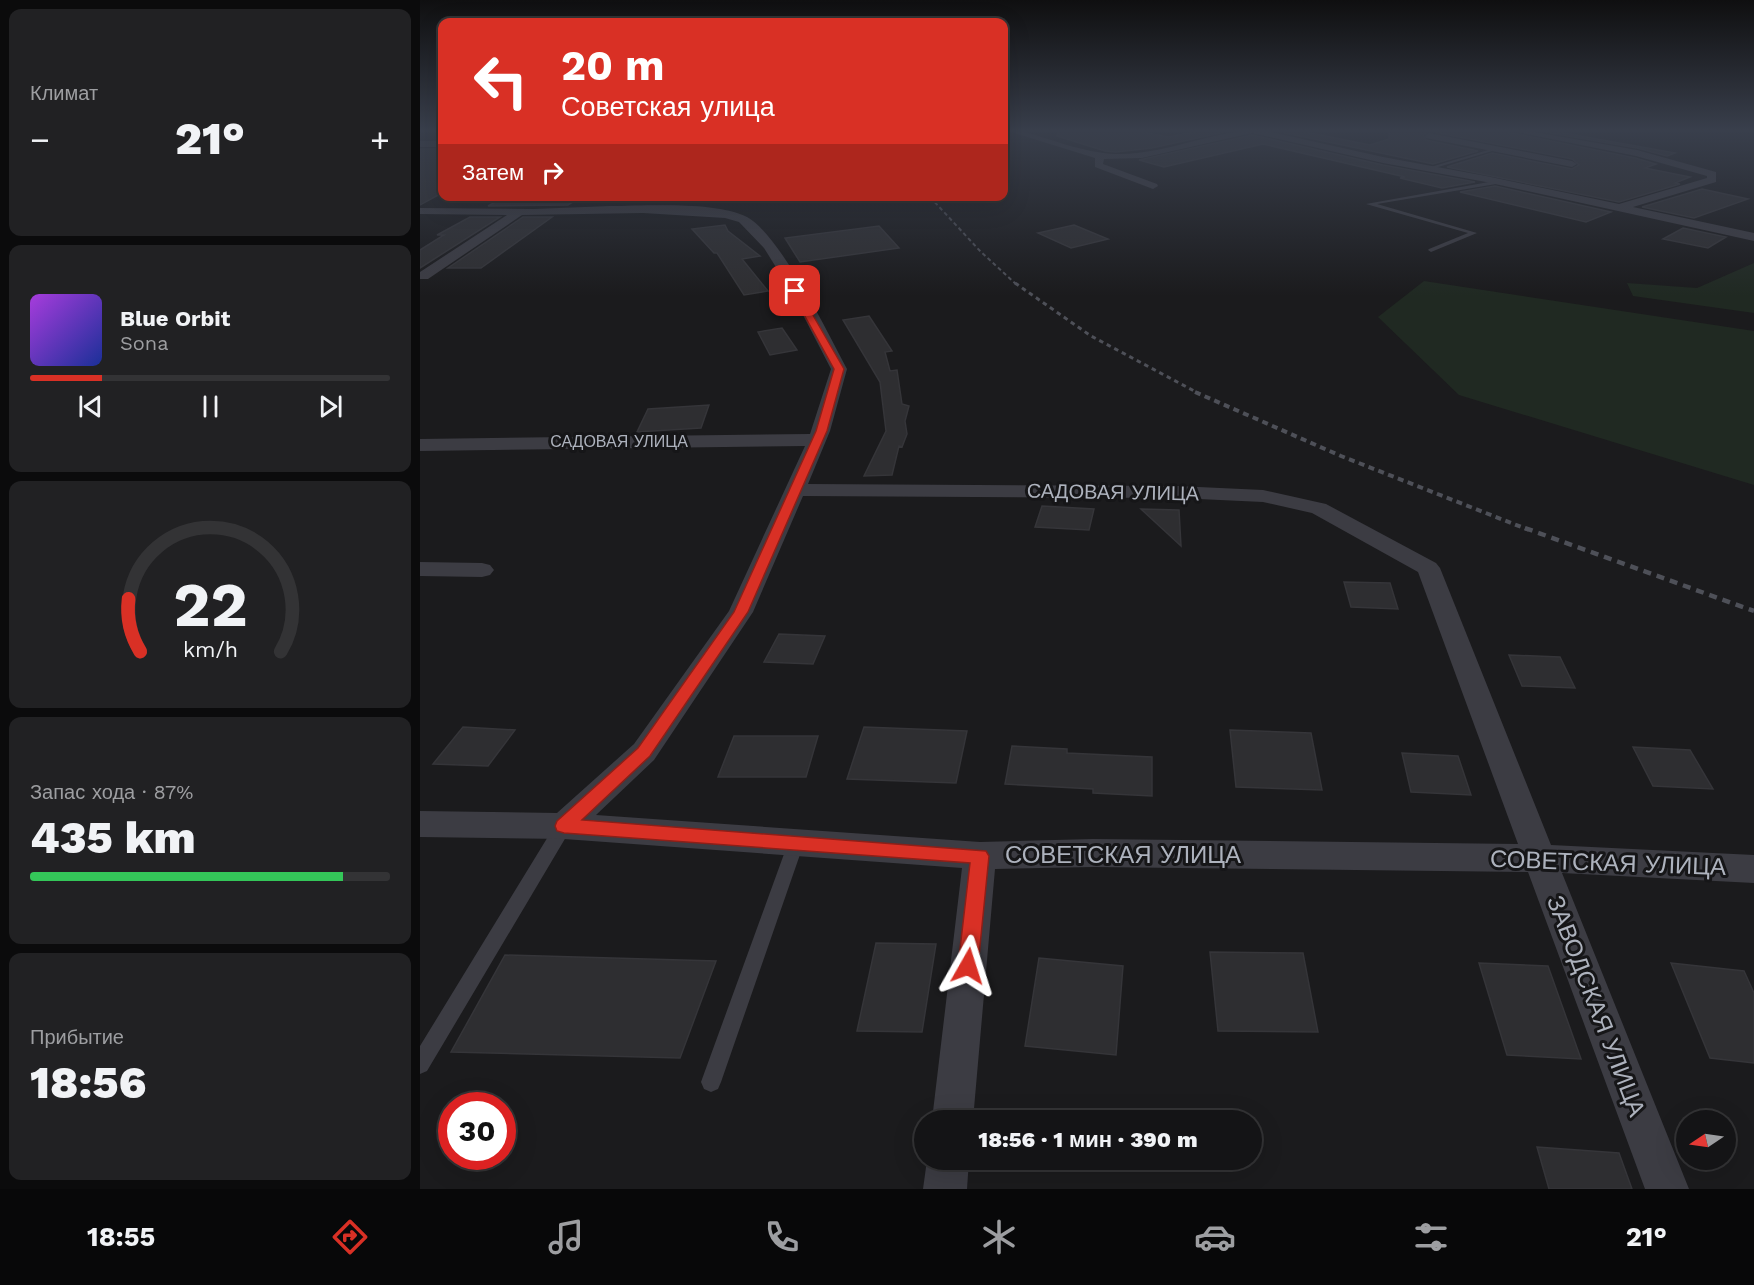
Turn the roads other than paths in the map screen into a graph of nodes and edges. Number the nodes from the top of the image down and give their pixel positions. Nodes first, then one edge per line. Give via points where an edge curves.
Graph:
1 (1479, 185) edge
2 (1515, 185) edge
3 (1694, 185) edge
4 (536, 201) edge
5 (1618, 209) junction
6 (420, 211) edge
7 (519, 212) junction
8 (1754, 237) edge
9 (1431, 250) dead end
10 (423, 276) dead end
11 (817, 440) junction
12 (420, 444) edge
13 (795, 490) junction
14 (1415, 561) joint
15 (420, 569) edge
16 (482, 570) dead end
17 (420, 824) edge
18 (564, 826) junction
19 (796, 843) junction
20 (980, 856) junction
21 (1539, 858) junction
22 (1754, 869) edge
23 (420, 1064) edge
24 (711, 1082) dead end
25 (953, 1110) edge
26 (947, 1170) edge
27 (945, 1189) edge
28 (1667, 1189) edge

1 - 9 lane via 1369,204 1474,233
2 - 5 street
3 - 5 street
4 - 7 street
5 - 8 street
6 - 7 street
7 - 10 street
7 - 11 street via 702,212 732,215 744,221 774,252 839,369
11 - 12 street, САДОВАЯ УЛИЦА
11 - 13 street
13 - 14 street, САДОВАЯ УЛИЦА via 1263,496 1318,508
13 - 18 street via 741,612 728,631 644,752
14 - 21 street, ЗАВОДСКАЯ УЛИЦА via 1428,568
15 - 16 street
17 - 18 street, СОВЕТСКАЯ УЛИЦА
18 - 19 street, СОВЕТСКАЯ УЛИЦА
18 - 23 lane
19 - 20 street, СОВЕТСКАЯ УЛИЦА
19 - 24 lane
20 - 21 street, СОВЕТСКАЯ УЛИЦА via 1093,853
20 - 25 street
21 - 22 street, СОВЕТСКАЯ УЛИЦА
21 - 28 street, ЗАВОДСКАЯ УЛИЦА
26 - 27 street

